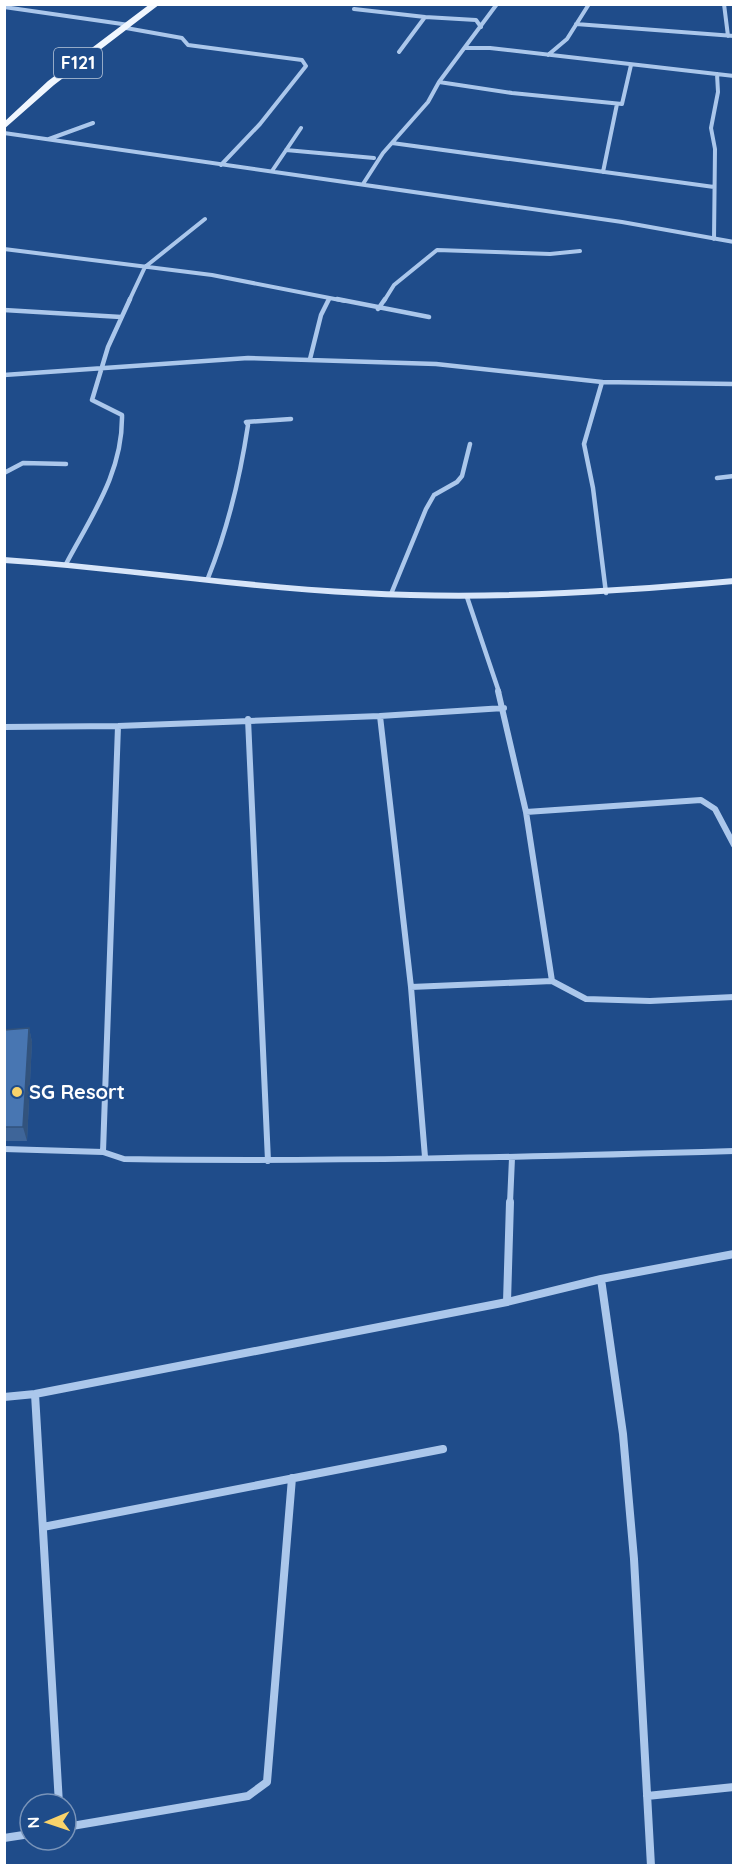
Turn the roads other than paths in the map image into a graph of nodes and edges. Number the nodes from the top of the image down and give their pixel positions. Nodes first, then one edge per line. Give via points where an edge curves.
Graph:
1 (144, 4) edge
2 (156, 4) edge
3 (497, 4) edge
4 (588, 4) edge
5 (723, 5) edge
6 (4, 6) edge
7 (354, 9) dead end
8 (425, 17) junction
9 (488, 18) junction
10 (476, 20) junction
11 (576, 24) junction
12 (125, 25) junction
13 (481, 27) junction
14 (728, 36) junction
15 (734, 36) edge
16 (466, 48) junction
17 (399, 52) dead end
18 (547, 56) junction
19 (631, 64) junction
20 (717, 74) junction
21 (734, 76) edge
22 (439, 82) junction
23 (617, 104) junction
24 (4, 114) edge
25 (93, 123) dead end
26 (4, 127) edge
27 (301, 128) dead end
28 (4, 133) edge
29 (48, 140) junction
30 (392, 143) junction
31 (286, 150) junction
32 (374, 158) dead end
33 (221, 165) junction
34 (272, 171) junction
35 (603, 172) junction
36 (363, 184) junction
37 (714, 187) junction
38 (205, 219) dead end
39 (714, 238) junction
40 (734, 242) edge
41 (4, 249) edge
42 (580, 250) dead end
43 (145, 267) junction
44 (329, 299) junction
45 (378, 309) junction
46 (4, 310) edge
47 (121, 317) junction
48 (429, 317) dead end
49 (310, 359) junction
50 (100, 370) junction
51 (4, 375) edge
52 (602, 382) junction
53 (734, 384) edge
54 (291, 419) dead end
55 (470, 444) dead end
56 (66, 464) dead end
57 (4, 473) edge
58 (734, 476) edge
59 (717, 478) dead end
60 (4, 560) edge
61 (66, 564) junction
62 (208, 578) junction
63 (734, 581) edge
64 (606, 593) junction
65 (391, 594) junction
66 (467, 597) junction
67 (504, 708) junction
68 (380, 716) junction
69 (248, 719) junction
70 (118, 726) junction
71 (4, 727) edge
72 (526, 812) junction
73 (734, 845) edge
74 (552, 981) junction
75 (411, 987) junction
76 (734, 997) edge
77 (4, 1149) edge
78 (734, 1151) edge
79 (103, 1152) junction
80 (424, 1157) junction
81 (512, 1158) junction
82 (268, 1161) junction
83 (734, 1254) edge
84 (601, 1279) junction
85 (507, 1302) junction
86 (35, 1394) junction
87 (4, 1398) edge
88 (443, 1449) dead end
89 (292, 1478) junction
90 (43, 1527) junction
91 (734, 1786) edge
92 (58, 1792) edge
93 (647, 1796) junction
94 (78, 1825) edge
95 (651, 1866) edge

1 - 12 main road, F121
2 - 12 main road, F121
3 - 9 street
4 - 11 street
5 - 14 street
6 - 12 street
7 - 8 street
8 - 10 street
8 - 17 street
9 - 10 street
9 - 13 street
10 - 13 street
11 - 14 street
11 - 18 street via 560,48
12 - 24 main road, F121 via 41,82
12 - 26 main road, F121 via 51,83
12 - 33 street via 182,38 188,45 303,60 306,66
13 - 16 street
14 - 15 street
16 - 18 street
16 - 22 street
18 - 19 street
19 - 20 street
19 - 23 street via 622,104
20 - 21 street
20 - 37 street via 711,128
22 - 23 street
22 - 30 street via 428,102
23 - 35 street
25 - 29 street
27 - 31 street
28 - 29 street
29 - 33 street
30 - 35 street
30 - 36 street
31 - 32 street
31 - 34 street
33 - 34 street
34 - 36 street
35 - 37 street
36 - 39 street
37 - 39 street
38 - 43 street
39 - 40 street
41 - 43 street
42 - 45 street via 550,254 437,250 394,285
43 - 44 street via 212,275
43 - 47 street
44 - 45 street
44 - 49 street
45 - 48 street
46 - 47 street
47 - 50 street
49 - 50 street via 192,360
49 - 52 street via 436,364
50 - 51 street
50 - 61 street via 92,400 122,415 124,446 112,480
52 - 53 street
52 - 64 street via 584,444
54 - 62 street via 246,422 237,496
55 - 65 street via 458,482 434,495 426,509
56 - 57 street via 23,463
58 - 59 street
60 - 61 street
61 - 62 street
62 - 65 street
63 - 64 street
64 - 66 street
65 - 66 street
66 - 67 street
67 - 68 street
67 - 72 street
68 - 69 street
68 - 75 street
69 - 70 street
69 - 82 street
70 - 71 street
70 - 79 street
72 - 73 street via 701,800 715,809
72 - 74 street
74 - 75 street
74 - 76 street via 586,999
75 - 80 street
77 - 79 street
78 - 81 street
79 - 82 street via 124,1159
80 - 81 street
80 - 82 street
81 - 85 street
83 - 84 street
84 - 85 street
84 - 93 street via 631,1525
85 - 86 street
86 - 87 street
86 - 90 street
88 - 89 street
89 - 90 street
89 - 94 street via 267,1782 248,1796
90 - 92 street
91 - 93 street
93 - 95 street

